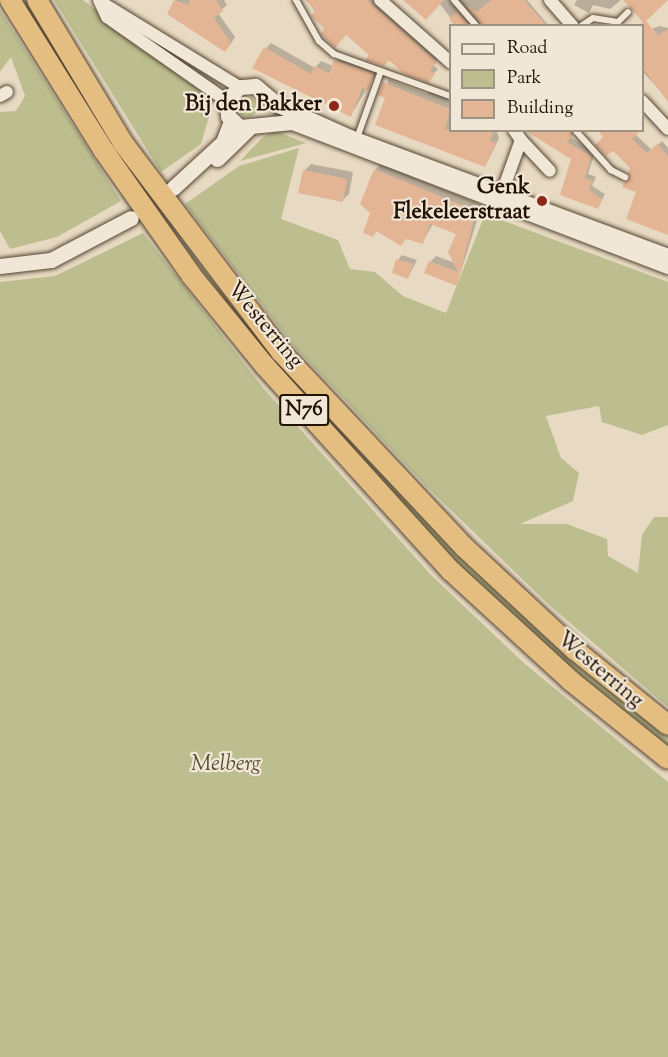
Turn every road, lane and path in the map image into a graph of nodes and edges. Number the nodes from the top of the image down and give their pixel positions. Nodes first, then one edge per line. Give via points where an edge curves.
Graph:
1 (10, 0) edge
2 (37, 0) edge
3 (296, 0) edge
4 (380, 0) edge
5 (454, 0) edge
6 (550, 0) edge
7 (101, 1) edge
8 (628, 12) dead end
9 (475, 24) edge
10 (571, 24) edge
11 (583, 24) edge
12 (449, 61) edge
13 (381, 71) junction
14 (239, 87) junction
15 (449, 96) edge
16 (267, 97) junction
17 (227, 101) junction
18 (644, 103) edge
19 (231, 122) junction
20 (263, 122) junction
21 (249, 128) junction
22 (668, 129) edge
23 (577, 132) edge
24 (517, 135) edge
25 (357, 139) junction
26 (550, 171) dead end
27 (188, 176) junction
28 (625, 177) dead end
29 (173, 188) dead end
30 (500, 198) junction
31 (131, 219) dead end
32 (668, 256) edge
33 (0, 266) edge
34 (668, 266) edge
35 (668, 725) edge
36 (668, 759) edge

1 - 36 highway, Westerring / N76 via 117,170 265,366 451,571 571,681
2 - 35 highway, Westerring / N76 via 123,143 281,352 464,547 575,650
3 - 13 lane via 319,41 334,54
4 - 12 street
5 - 9 lane
6 - 10 street
7 - 14 street via 199,68
7 - 17 street via 107,17
8 - 11 lane via 618,22 593,18
13 - 15 lane
13 - 25 lane
14 - 16 street via 255,86
14 - 17 street
16 - 20 street
16 - 25 street
17 - 19 street
18 - 22 street
19 - 21 street
19 - 27 street via 223,142
20 - 21 street
20 - 30 street via 292,122
21 - 27 street via 234,147
23 - 28 lane via 612,170
24 - 26 street
24 - 30 street
25 - 30 street
27 - 29 street
30 - 32 street
30 - 34 street
31 - 33 street via 51,260

